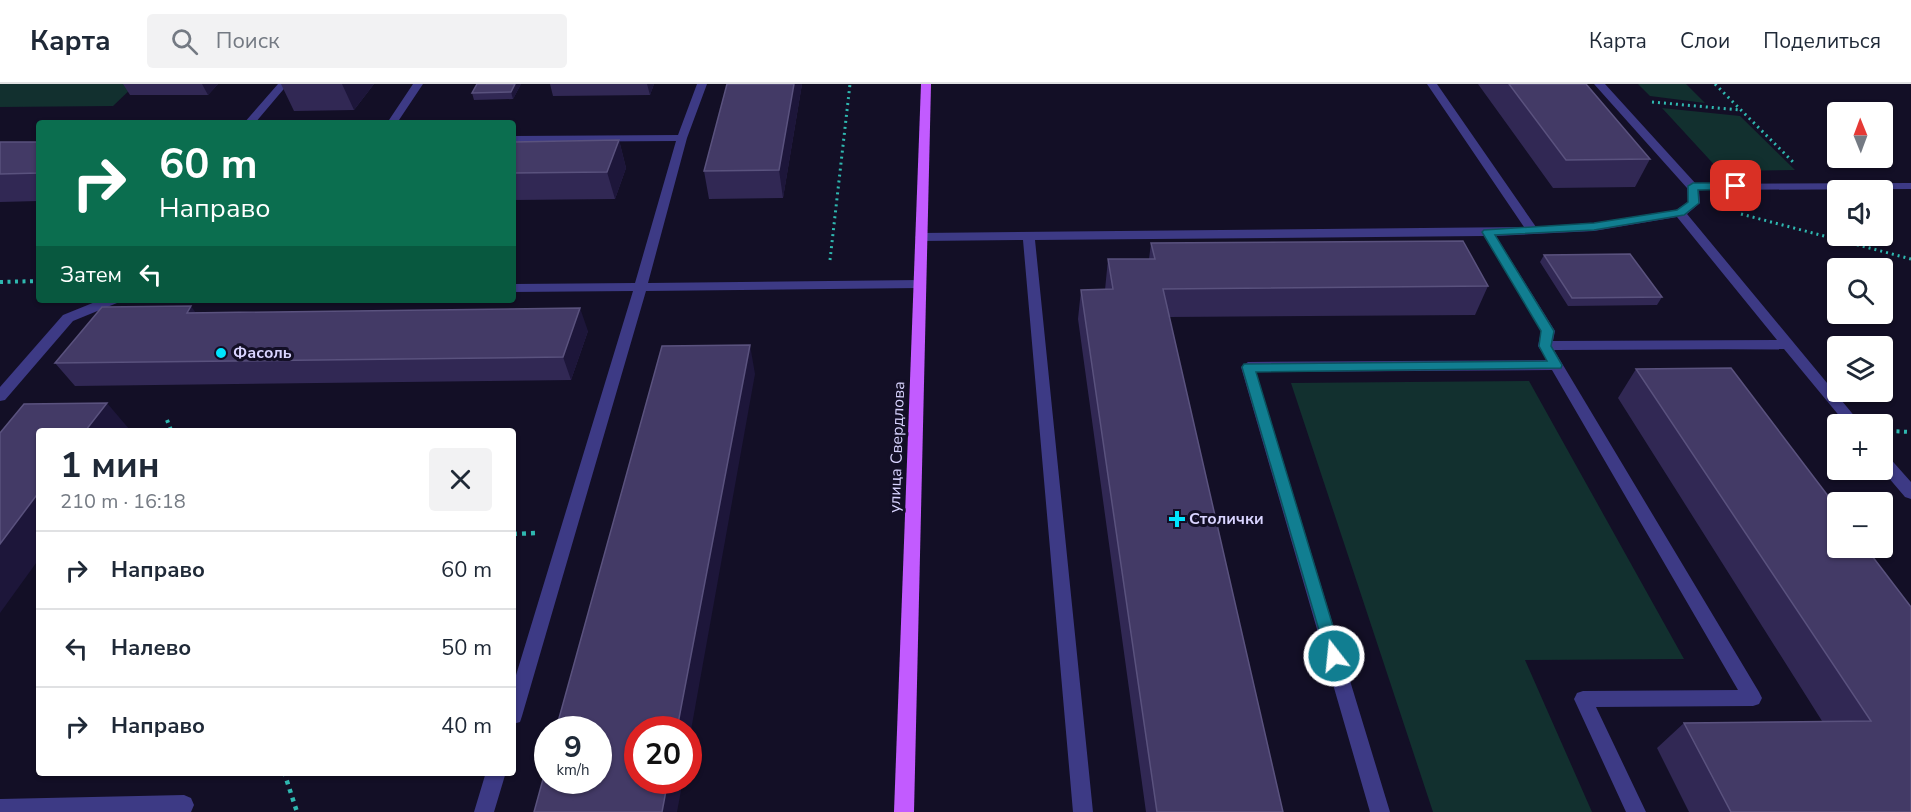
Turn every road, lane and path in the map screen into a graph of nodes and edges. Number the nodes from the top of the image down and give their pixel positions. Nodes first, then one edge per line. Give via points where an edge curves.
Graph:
1 (283, 84) edge
2 (418, 84) edge
3 (702, 84) edge
4 (850, 84) edge
5 (926, 84) edge
6 (1432, 84) edge
7 (1599, 84) edge
8 (1715, 84) edge
9 (1644, 101) dead end
10 (1741, 111) junction
11 (252, 120) edge
12 (394, 120) edge
13 (682, 138) junction
14 (516, 139) edge
15 (1798, 166) dead end
16 (1693, 186) junction
17 (1911, 186) edge
18 (1694, 203) junction
19 (1680, 213) junction
20 (1533, 230) junction
21 (1488, 232) junction
22 (921, 237) junction
23 (1029, 238) junction
24 (1911, 259) edge
25 (36, 281) edge
26 (0, 282) edge
27 (920, 284) junction
28 (827, 285) junction
29 (641, 286) junction
30 (516, 288) edge
31 (105, 303) edge
32 (1788, 344) junction
33 (1545, 346) junction
34 (1556, 365) junction
35 (0, 396) edge
36 (1846, 414) edge
37 (167, 420) dead end
38 (170, 428) edge
39 (1893, 431) edge
40 (1911, 432) edge
41 (1893, 472) edge
42 (1911, 493) edge
43 (516, 706) edge
44 (285, 776) edge
45 (495, 776) edge
46 (184, 805) dead end
47 (0, 809) edge
48 (297, 812) edge
49 (484, 812) edge
50 (904, 812) edge
51 (1083, 812) edge
52 (1380, 812) edge
53 (1636, 812) edge

1 - 11 lane
2 - 12 lane
3 - 13 lane
4 - 28 path
5 - 22 main road, улица Свердлова
6 - 20 lane
7 - 16 lane
8 - 10 path
9 - 10 path
10 - 15 path
13 - 14 lane
13 - 29 lane
16 - 17 lane
16 - 18 lane
18 - 19 lane
18 - 24 path
19 - 20 lane via 1594,227
19 - 32 lane
20 - 21 lane
21 - 23 lane
21 - 33 lane via 1548,331
22 - 23 lane
22 - 27 main road, улица Свердлова
23 - 51 lane
25 - 26 path
27 - 28 lane
27 - 50 main road, улица Свердлова
28 - 29 lane
29 - 30 lane
29 - 43 lane
31 - 35 lane via 68,318
32 - 33 lane
32 - 36 lane
33 - 34 lane
34 - 52 lane via 1248,367
34 - 53 lane via 1753,698 1584,699
37 - 38 path
39 - 40 path
41 - 42 lane
44 - 48 path
45 - 49 lane
46 - 47 lane

